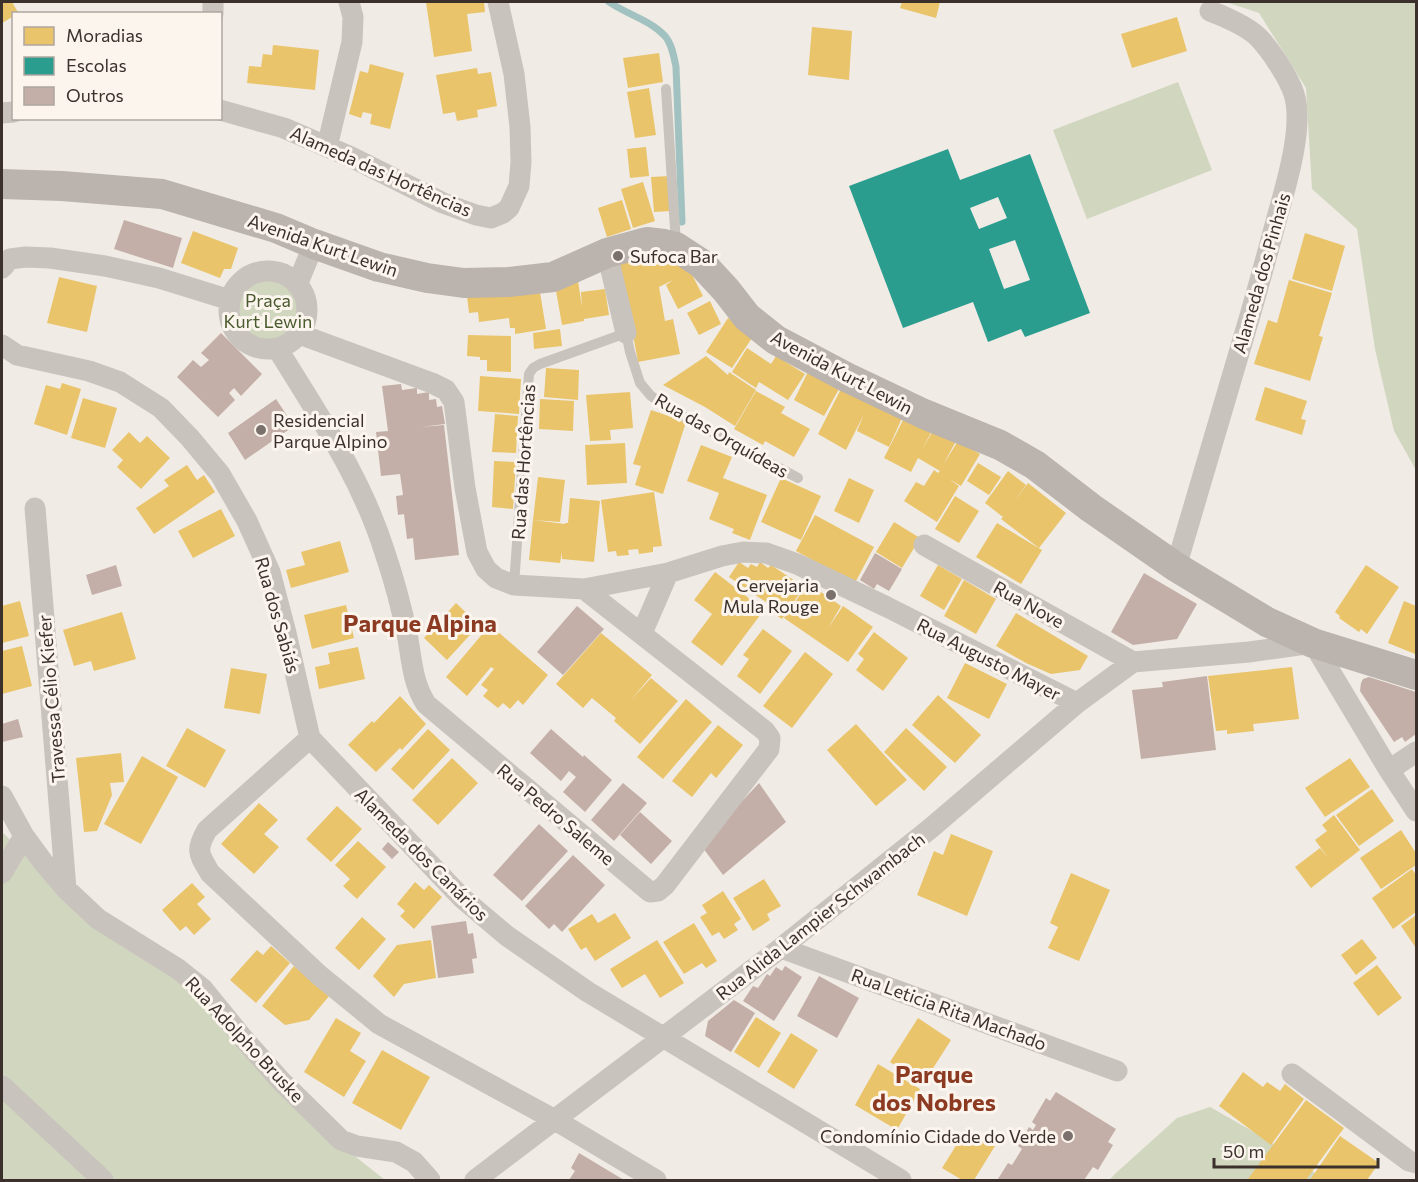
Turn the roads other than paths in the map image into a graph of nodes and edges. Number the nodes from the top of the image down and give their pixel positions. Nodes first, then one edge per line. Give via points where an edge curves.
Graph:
1 (349, 2) edge
2 (498, 2) edge
3 (1210, 11) dead end
4 (666, 89) dead end
5 (222, 111) edge
6 (327, 147) junction
7 (2, 184) edge
8 (314, 244) junction
9 (676, 247) junction
10 (607, 253) junction
11 (2, 268) edge
12 (297, 285) junction
13 (230, 300) junction
14 (626, 333) junction
15 (299, 334) junction
16 (2, 345) edge
17 (277, 348) junction
18 (798, 478) dead end
19 (35, 508) dead end
20 (924, 545) dead end
21 (1176, 567) junction
22 (668, 573) junction
23 (514, 585) junction
24 (584, 589) junction
25 (642, 633) junction
26 (1313, 643) junction
27 (1133, 662) junction
28 (1416, 675) edge
29 (1077, 703) junction
30 (310, 738) junction
31 (1416, 752) edge
32 (1389, 770) junction
33 (2, 796) edge
34 (1416, 811) edge
35 (24, 836) junction
36 (2, 873) edge
37 (66, 889) junction
38 (781, 948) junction
39 (664, 1038) junction
40 (1117, 1071) dead end
41 (1292, 1074) dead end
42 (2, 1086) edge
43 (555, 1120) junction
44 (1416, 1163) edge
45 (103, 1180) edge
46 (430, 1180) edge
47 (475, 1180) edge
48 (656, 1180) edge
49 (902, 1180) edge

1 - 6 street via 352,42
2 - 6 street, Alameda das Hortências via 514,74 520,127 519,186 509,208 491,218 476,215
3 - 21 street, Alameda dos Pinhais via 1257,36 1271,54 1294,94 1297,132 1267,257
4 - 9 lane
5 - 6 street, Alameda das Hortências via 284,128
7 - 8 main road, Avenida Kurt Lewin via 162,194 276,228
8 - 10 main road, Avenida Kurt Lewin via 379,267 464,283 553,277
8 - 12 street
9 - 10 main road, Avenida Kurt Lewin via 647,242
9 - 21 main road, Avenida Kurt Lewin via 702,264 747,317 776,340 924,414 1000,445 1035,465
10 - 14 street, Rua das Orquídeas
11 - 13 street via 10,259 26,257 105,266
12 - 13 street via 277,272 265,271 243,280
12 - 15 street via 307,309
13 - 17 street via 231,323 236,333 254,347
14 - 18 lane, Rua das Orquídeas via 640,383 651,396
14 - 23 lane, Rua das Hortências via 540,363 529,374
15 - 17 street
15 - 23 street via 446,390 454,402 477,552 496,578
16 - 30 street, Rua dos Sabiás via 17,355 120,382 161,408 220,474 270,572
17 - 25 street, Rua Pedro Saleme via 332,436 362,494 384,549 401,606 418,692 426,704 650,892 665,885 769,749 770,738
19 - 37 street, Travessa Célio Kiefer
20 - 27 street, Rua Nove
21 - 26 main road, Avenida Kurt Lewin via 1267,622
22 - 24 street, Rua Augusto Mayer
22 - 25 street
22 - 29 street, Rua Augusto Mayer via 722,556 766,553 877,602
23 - 24 street, Rua Augusto Mayer
24 - 25 street, Rua Pedro Saleme
26 - 27 street
26 - 28 main road, Avenida Kurt Lewin
26 - 32 street
27 - 29 street, Rua Augusto Mayer
29 - 38 street, Rua Alida Lampier Schwambach via 931,828
30 - 39 street, Alameda dos Canários via 462,898 507,936
30 - 43 street via 207,830 199,843 200,857 210,873 319,975 379,1024
31 - 32 street
32 - 34 street
33 - 35 street, Rua Adolpho Bruske
35 - 36 street
35 - 37 street, Rua Adolpho Bruske
37 - 46 street, Rua Adolpho Bruske via 98,919 203,989 281,1081 341,1140 396,1152 414,1162
38 - 39 street, Rua Alida Lampier Schwambach
38 - 40 street, Rua Leticia Rita Machado
39 - 43 street, Rua Alida Lampier Schwambach
39 - 49 street, Alameda dos Canários
41 - 44 street
42 - 45 street
43 - 47 street, Rua Alida Lampier Schwambach
43 - 48 street

